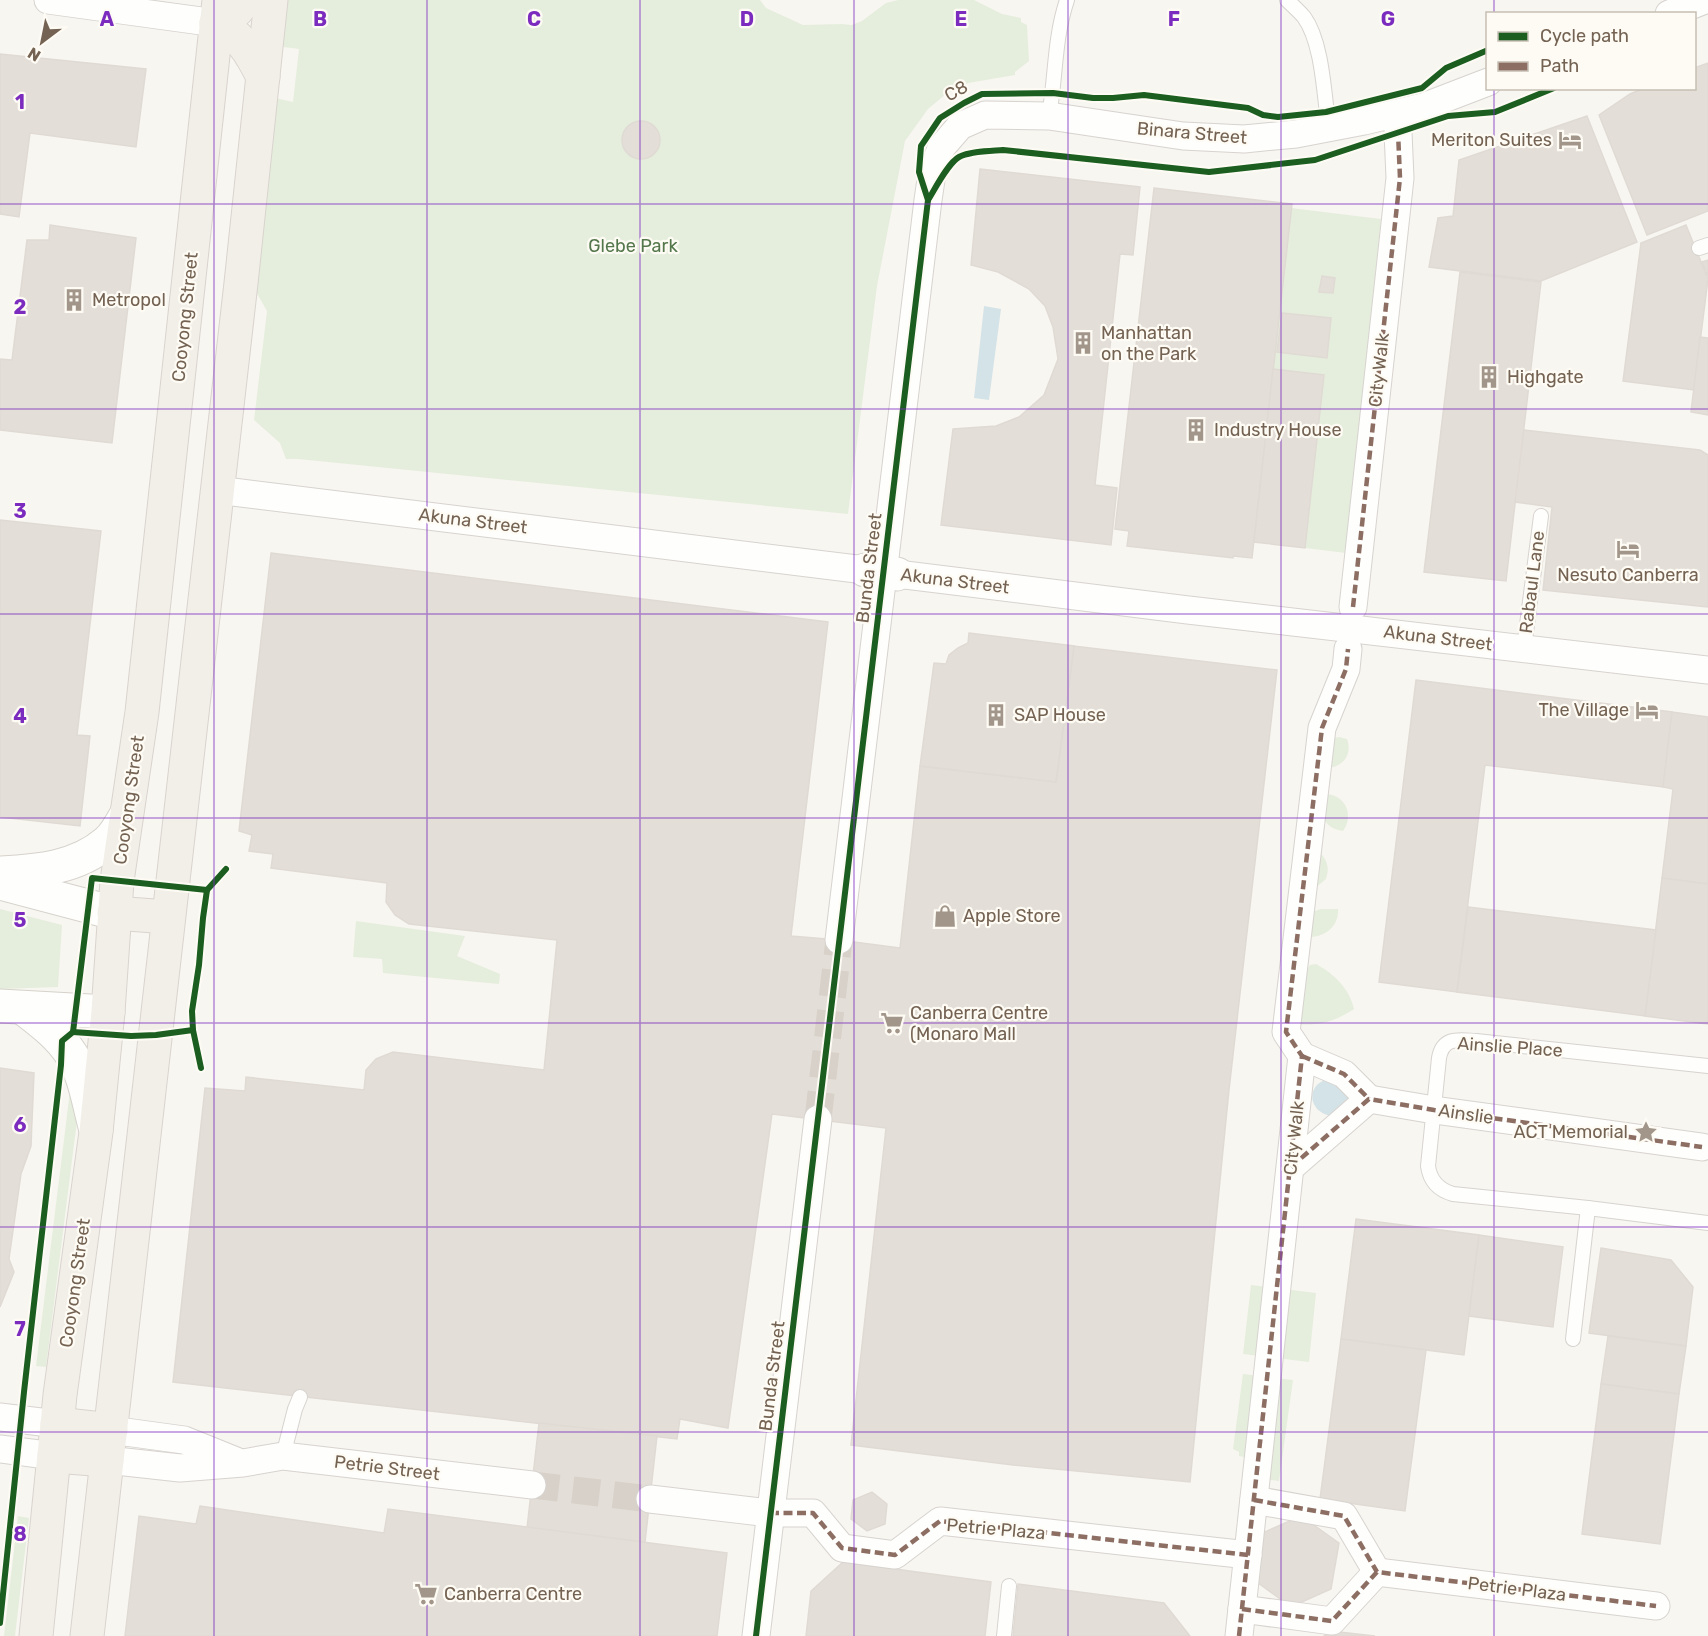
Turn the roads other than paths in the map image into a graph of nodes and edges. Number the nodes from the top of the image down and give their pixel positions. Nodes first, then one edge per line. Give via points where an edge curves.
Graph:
1 (48, 0) edge
2 (244, 0) edge
3 (271, 0) edge
4 (1067, 0) edge
5 (1287, 0) edge
6 (1705, 0) edge
7 (217, 11) edge
8 (1675, 12) edge
9 (263, 77) junction
10 (1486, 83) edge
11 (985, 115) joint
12 (1049, 116) junction
13 (1397, 122) junction
14 (1329, 129) junction
15 (167, 484) junction
16 (217, 489) junction
17 (1541, 516) dead end
18 (882, 572) junction
19 (1353, 607) dead end
20 (1524, 648) junction
21 (1348, 650) dead end
22 (1708, 670) edge
23 (126, 815) junction
24 (0, 873) edge
25 (0, 883) edge
26 (114, 913) junction
27 (168, 918) junction
28 (839, 940) tunnel mouth
29 (12, 1007) edge
30 (159, 1010) junction
31 (108, 1012) junction
32 (1302, 1056) junction
33 (1708, 1066) edge
34 (1369, 1099) junction
35 (1434, 1110) junction
36 (818, 1119) tunnel mouth
37 (96, 1132) junction
38 (1702, 1147) dead end
39 (1291, 1167) junction
40 (1588, 1208) junction
41 (1708, 1223) edge
42 (1573, 1339) dead end
43 (300, 1397) dead end
44 (11, 1418) edge
45 (55, 1440) junction
46 (109, 1445) junction
47 (9, 1450) edge
48 (283, 1456) junction
49 (532, 1485) tunnel mouth
50 (650, 1499) tunnel mouth
51 (1254, 1500) junction
52 (770, 1513) junction
53 (1248, 1555) junction
54 (1377, 1572) junction
55 (1009, 1586) dead end
56 (1656, 1606) dead end
57 (1242, 1609) junction
58 (36, 1636) edge
59 (87, 1636) edge
60 (756, 1636) edge
61 (1004, 1636) edge
62 (1239, 1636) edge

1 - 7 street
2 - 7 main road via 230,17
3 - 9 main road
4 - 12 lane via 1060,22
5 - 14 lane via 1305,18 1317,45
6 - 8 street
7 - 9 main road via 254,57
7 - 15 main road, Cooyong Street
9 - 16 main road
10 - 13 street, Binara Street via 1423,107
11 - 12 street, Binara Street
11 - 18 street, Bunda Street via 960,126 941,148 932,173
12 - 14 street, Binara Street via 1182,136 1244,139
13 - 14 street, Binara Street
13 - 19 street, City Walk via 1400,178
15 - 16 main road, Akuna Street
15 - 23 main road, Cooyong Street via 142,712
16 - 18 street, Akuna Street
16 - 27 main road
17 - 20 lane, Rabaul Lane
18 - 20 street, Akuna Street
18 - 28 street, Bunda Street
20 - 22 street, Akuna Street
21 - 32 street via 1346,669 1322,728 1286,1032
23 - 24 main road via 109,841 87,857 40,870
23 - 26 main road, Cooyong Street
25 - 26 main road
26 - 27 main road
26 - 31 main road, Cooyong Street
27 - 30 main road
29 - 31 main road
29 - 37 main road via 52,1031 72,1055
30 - 31 main road
30 - 46 main road
31 - 37 main road, Cooyong Street
32 - 34 street via 1344,1074
32 - 39 street, City Walk
33 - 35 lane, Ainslie Place via 1454,1040 1440,1051
34 - 35 street, Ainslie
34 - 39 street
35 - 38 street, Ainslie
35 - 40 lane, Ainslie Place via 1428,1166 1432,1179 1445,1192
36 - 52 street, Bunda Street
37 - 45 main road, Cooyong Street
39 - 51 street, City Walk
40 - 41 lane, Ainslie Place
40 - 42 lane
43 - 48 lane
44 - 45 street, Petrie Street
45 - 46 main road, Petrie Street
45 - 47 street, Petrie Street
45 - 58 main road, Cooyong Street
46 - 48 street, Petrie Street via 184,1440 243,1463
46 - 59 main road
48 - 49 street, Petrie Street
50 - 52 street
51 - 53 street, City Walk
51 - 54 street via 1344,1516
52 - 53 street, Petrie Plaza via 813,1513 842,1548 895,1555 940,1521
52 - 60 street, Bunda Street
53 - 57 street, City Walk
54 - 56 street, Petrie Plaza
54 - 57 street via 1332,1621
55 - 61 lane
57 - 62 street, City Walk

